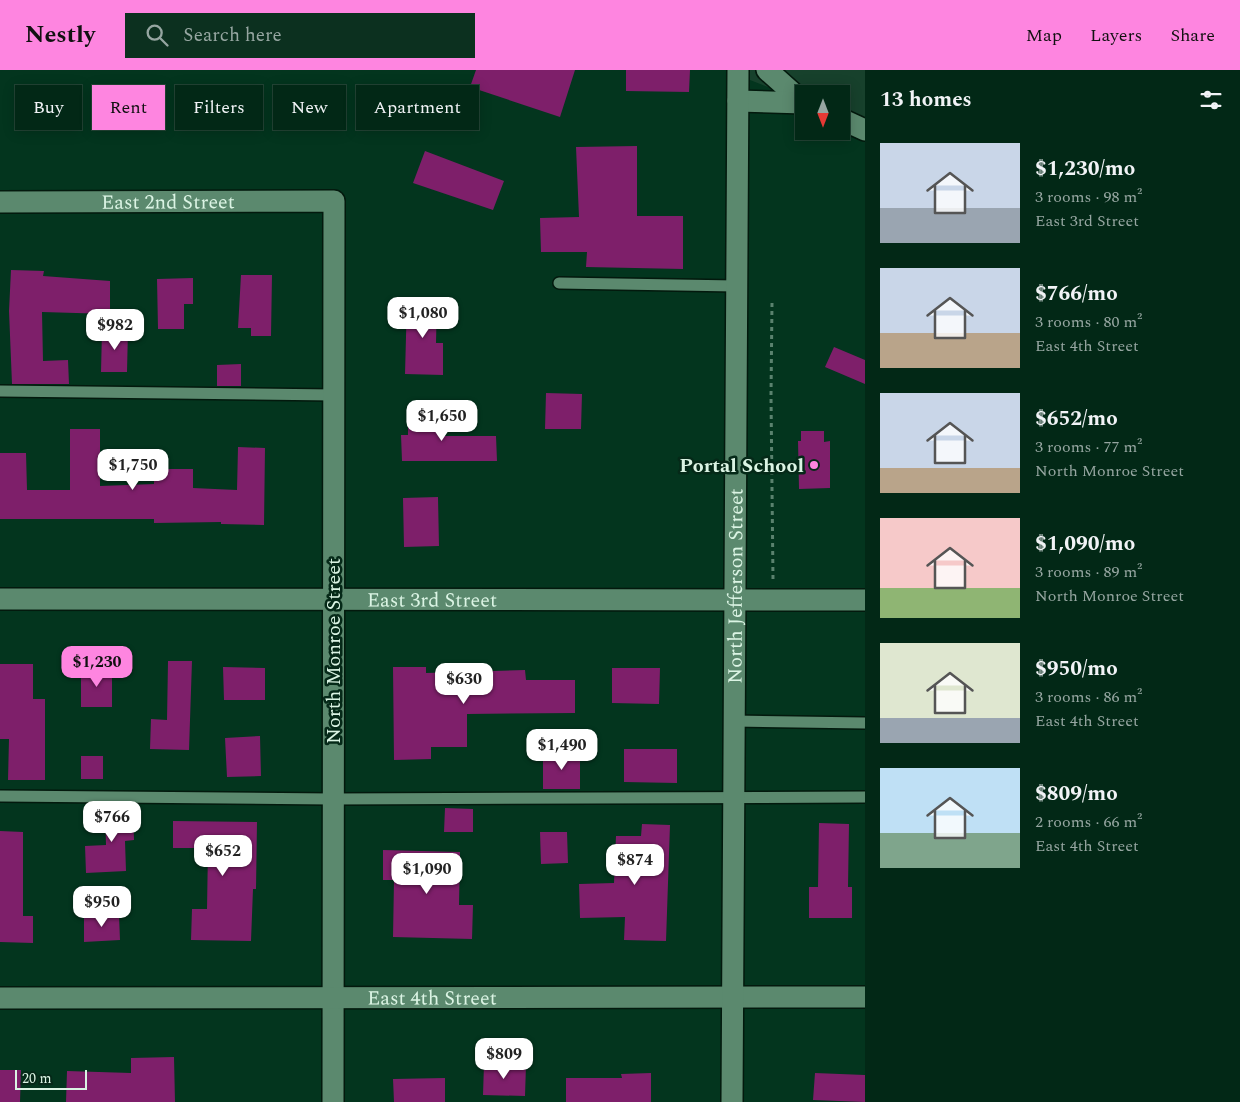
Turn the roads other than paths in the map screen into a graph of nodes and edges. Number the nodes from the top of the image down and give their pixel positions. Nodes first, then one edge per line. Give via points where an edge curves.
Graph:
1 (738, 70) edge
2 (767, 70) edge
3 (795, 95) edge
4 (738, 101) junction
5 (795, 103) edge
6 (850, 124) edge
7 (865, 130) edge
8 (334, 201) joint
9 (0, 202) edge
10 (558, 283) dead end
11 (736, 286) junction
12 (0, 391) edge
13 (334, 395) junction
14 (734, 598) junction
15 (0, 599) edge
16 (333, 600) junction
17 (865, 600) edge
18 (733, 721) junction
19 (865, 723) edge
20 (0, 796) edge
21 (732, 796) junction
22 (865, 796) edge
23 (332, 799) junction
24 (333, 996) junction
25 (733, 996) junction
26 (865, 997) edge
27 (0, 998) edge
28 (333, 1102) edge
29 (732, 1102) edge

1 - 4 street, North Jefferson Street
2 - 3 street
4 - 5 street
4 - 11 street, North Jefferson Street
6 - 7 street
8 - 9 street, East 2nd Street
8 - 13 street, North Monroe Street
10 - 11 lane
11 - 14 street, North Jefferson Street
12 - 13 lane
13 - 16 street, North Monroe Street
14 - 16 street, East 3rd Street
14 - 17 street, East 3rd Street
14 - 18 street, North Jefferson Street
15 - 16 street, East 3rd Street
16 - 23 street, North Monroe Street
18 - 19 lane
18 - 21 street, North Jefferson Street
20 - 23 lane
21 - 22 lane
21 - 23 lane
21 - 25 street, North Jefferson Street
23 - 24 street, North Monroe Street
24 - 25 street, East 4th Street
24 - 27 street, East 4th Street
24 - 28 street, North Monroe Street
25 - 26 street, East 4th Street
25 - 29 street, North Jefferson Street

